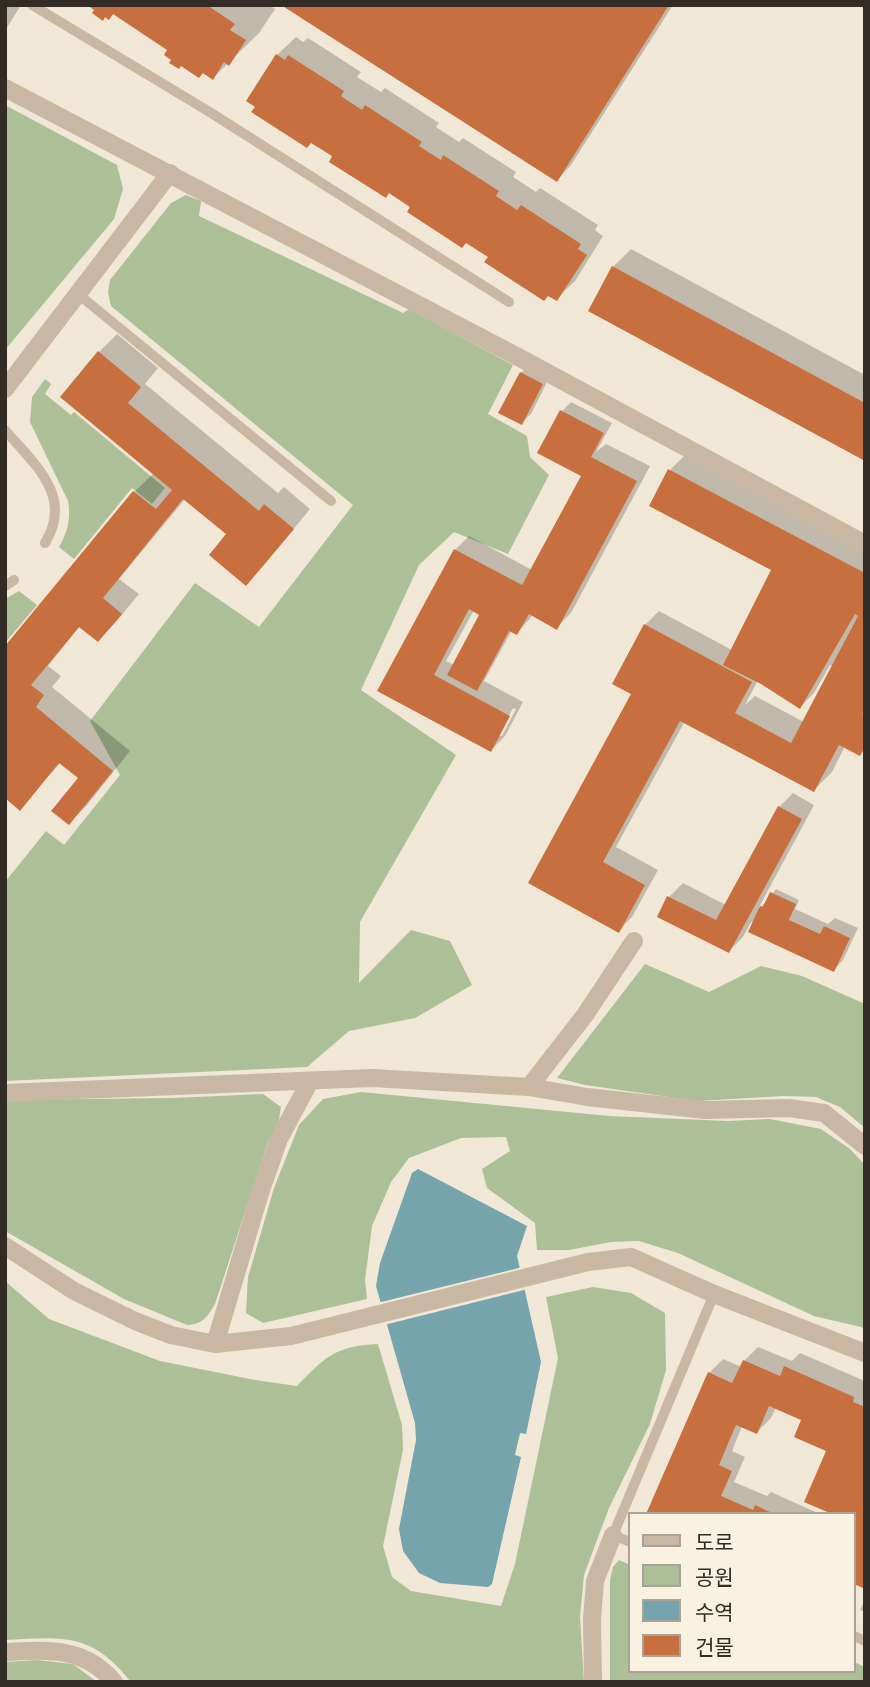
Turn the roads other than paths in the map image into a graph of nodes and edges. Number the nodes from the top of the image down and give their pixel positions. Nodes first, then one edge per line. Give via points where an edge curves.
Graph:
1 (32, 5) edge
2 (5, 88) edge
3 (170, 173) junction
4 (78, 294) junction
5 (509, 302) dead end
6 (5, 389) edge
7 (5, 430) edge
8 (331, 501) dead end
9 (45, 543) dead end
10 (865, 544) edge
11 (634, 941) dead end
12 (310, 1081) junction
13 (529, 1087) junction
14 (5, 1093) edge
15 (865, 1146) edge
16 (5, 1246) edge
17 (714, 1294) junction
18 (215, 1344) junction
19 (865, 1353) edge
20 (613, 1535) junction
21 (628, 1541) edge
22 (5, 1652) edge
23 (114, 1682) edge
24 (593, 1682) edge

1 - 5 lane
2 - 3 street
3 - 4 street
3 - 10 street
4 - 6 street
4 - 8 lane
7 - 9 lane via 46,478 52,492 56,520
11 - 13 street
12 - 13 street via 372,1078
12 - 14 street
12 - 18 street via 279,1139
13 - 15 street via 705,1110 789,1108 824,1113
16 - 18 street via 74,1291 135,1321 171,1335
17 - 18 street via 631,1257 588,1262 291,1336
17 - 19 street
17 - 20 lane
20 - 21 lane
20 - 24 street via 595,1581
22 - 23 street via 51,1650 81,1656

